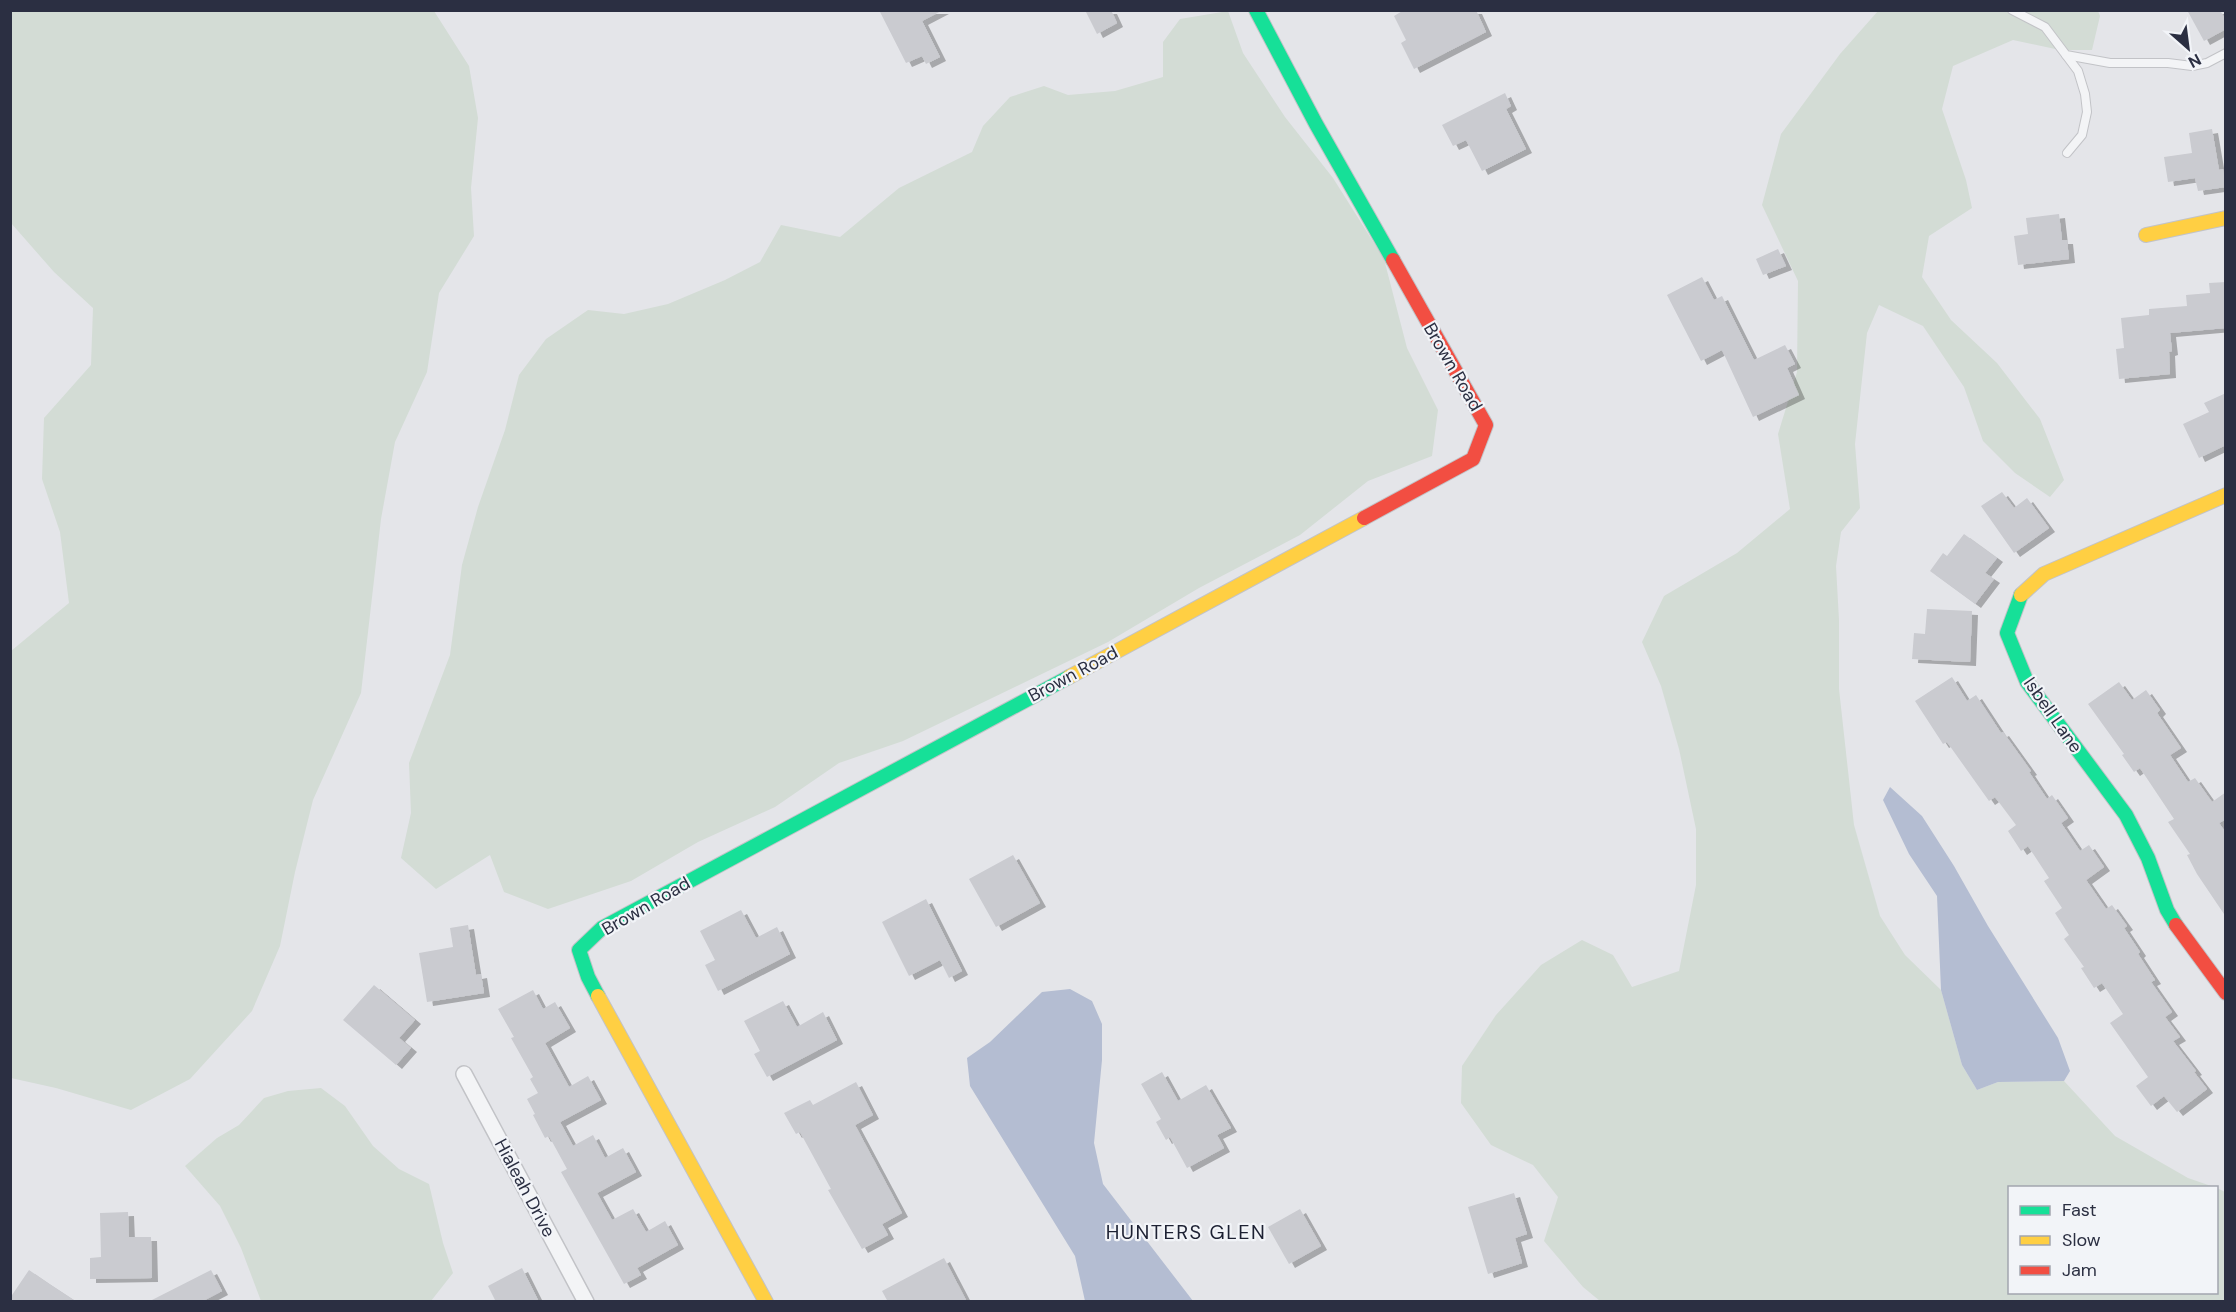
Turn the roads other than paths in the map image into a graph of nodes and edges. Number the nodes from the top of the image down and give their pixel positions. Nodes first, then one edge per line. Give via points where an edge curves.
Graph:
1 (1256, 10) edge
2 (2012, 10) edge
3 (2226, 53) edge
4 (2066, 55) junction
5 (2067, 153) dead end
6 (2226, 218) edge
7 (2146, 235) dead end
8 (2226, 495) edge
9 (2226, 993) edge
10 (464, 1074) dead end
11 (586, 1302) edge
12 (766, 1302) edge

1 - 12 street, Brown Road via 1486,425 1473,459 602,928 579,950 588,977
2 - 4 lane via 2045,27
3 - 4 lane via 2192,66 2110,63
4 - 5 lane via 2078,71 2087,112 2082,135
6 - 7 street
8 - 9 street, Isbell Lane via 2044,574 2019,597 2007,633 2027,682 2126,815 2148,858 2167,910
10 - 11 street, Hialeah Drive

